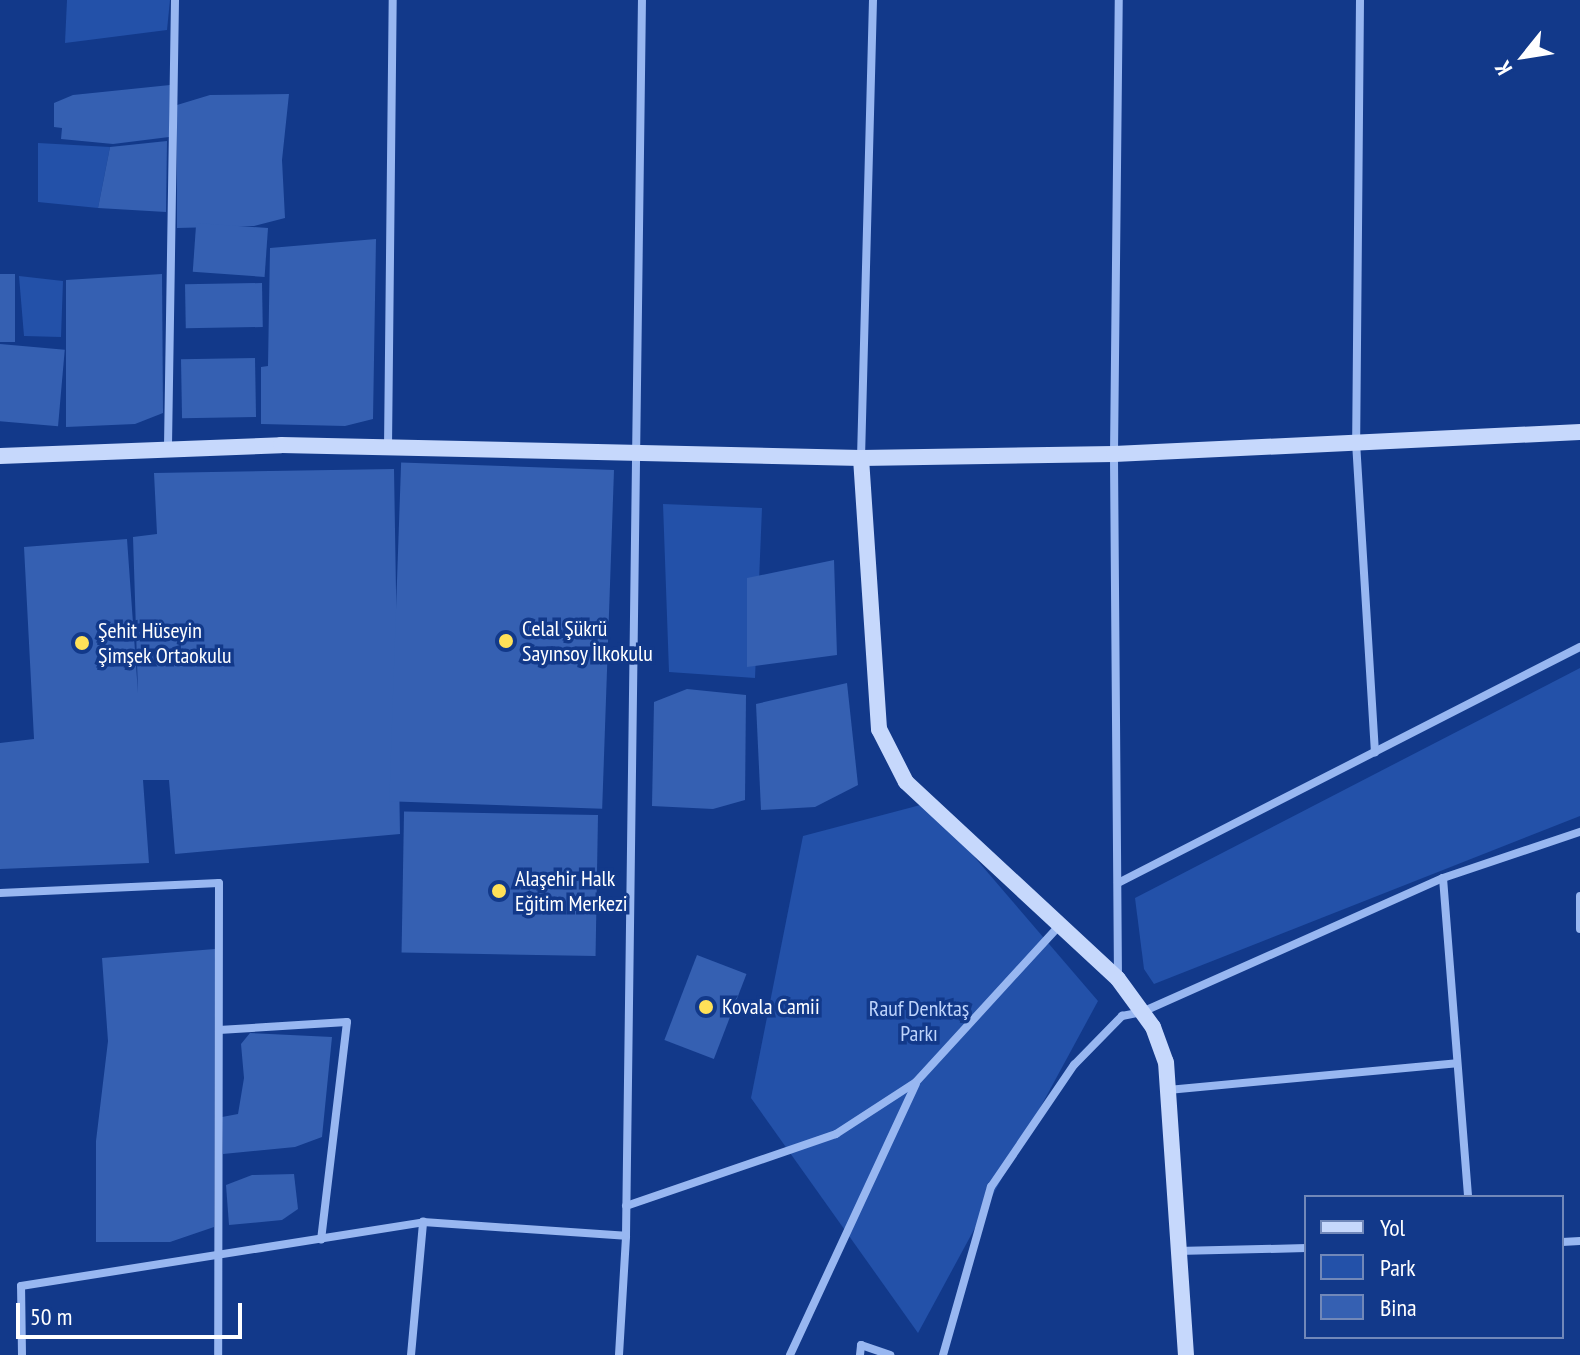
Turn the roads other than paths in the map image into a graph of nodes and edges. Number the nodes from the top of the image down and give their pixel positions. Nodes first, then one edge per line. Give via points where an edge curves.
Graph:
1 (175, 0) edge
2 (393, 0) edge
3 (642, 0) edge
4 (873, 0) edge
5 (1119, 0) edge
6 (1360, 0) edge
7 (1580, 432) edge
8 (1356, 442) junction
9 (168, 446) junction
10 (388, 449) junction
11 (634, 451) junction
12 (1114, 454) junction
13 (0, 456) edge
14 (861, 458) junction
15 (1580, 647) edge
16 (1375, 752) junction
17 (1580, 832) edge
18 (1443, 878) junction
19 (1118, 883) junction
20 (0, 893) edge
21 (1580, 896) edge
22 (1060, 925) junction
23 (1580, 929) edge
24 (1118, 979) junction
25 (1142, 1012) junction
26 (219, 1030) junction
27 (1457, 1063) junction
28 (916, 1082) junction
29 (1168, 1090) junction
30 (1468, 1195) edge
31 (626, 1206) junction
32 (423, 1222) junction
33 (626, 1236) junction
34 (321, 1239) junction
35 (1304, 1248) edge
36 (1176, 1251) junction
37 (218, 1255) junction
38 (22, 1355) edge
39 (218, 1355) edge
40 (411, 1355) edge
41 (619, 1355) edge
42 (790, 1355) edge
43 (860, 1355) edge
44 (890, 1355) edge
45 (943, 1355) edge
46 (1186, 1355) edge

1 - 9 street
2 - 10 street
3 - 11 street
4 - 14 street
5 - 12 street
6 - 8 street
7 - 8 street
8 - 12 street
8 - 16 street
9 - 10 street
9 - 13 street
10 - 11 street
11 - 14 street
11 - 31 street
12 - 14 street
12 - 19 street
14 - 22 street via 879,729 906,782
15 - 16 street
16 - 19 street
17 - 18 street
18 - 25 street
18 - 27 street
19 - 24 street
20 - 26 street via 219,883
21 - 23 street
22 - 24 street
22 - 28 street
24 - 25 street
25 - 29 street via 1166,1062
25 - 45 street via 1122,1016 1074,1065 991,1187
26 - 34 street via 347,1022
26 - 37 street
27 - 29 street
27 - 30 street
28 - 31 street via 836,1134
28 - 42 street
29 - 36 street
31 - 33 street
32 - 33 street
32 - 34 street
32 - 40 street
33 - 41 street
34 - 37 street
35 - 36 street
36 - 46 street
37 - 38 street via 21,1286
37 - 39 street
43 - 44 street via 861,1345

